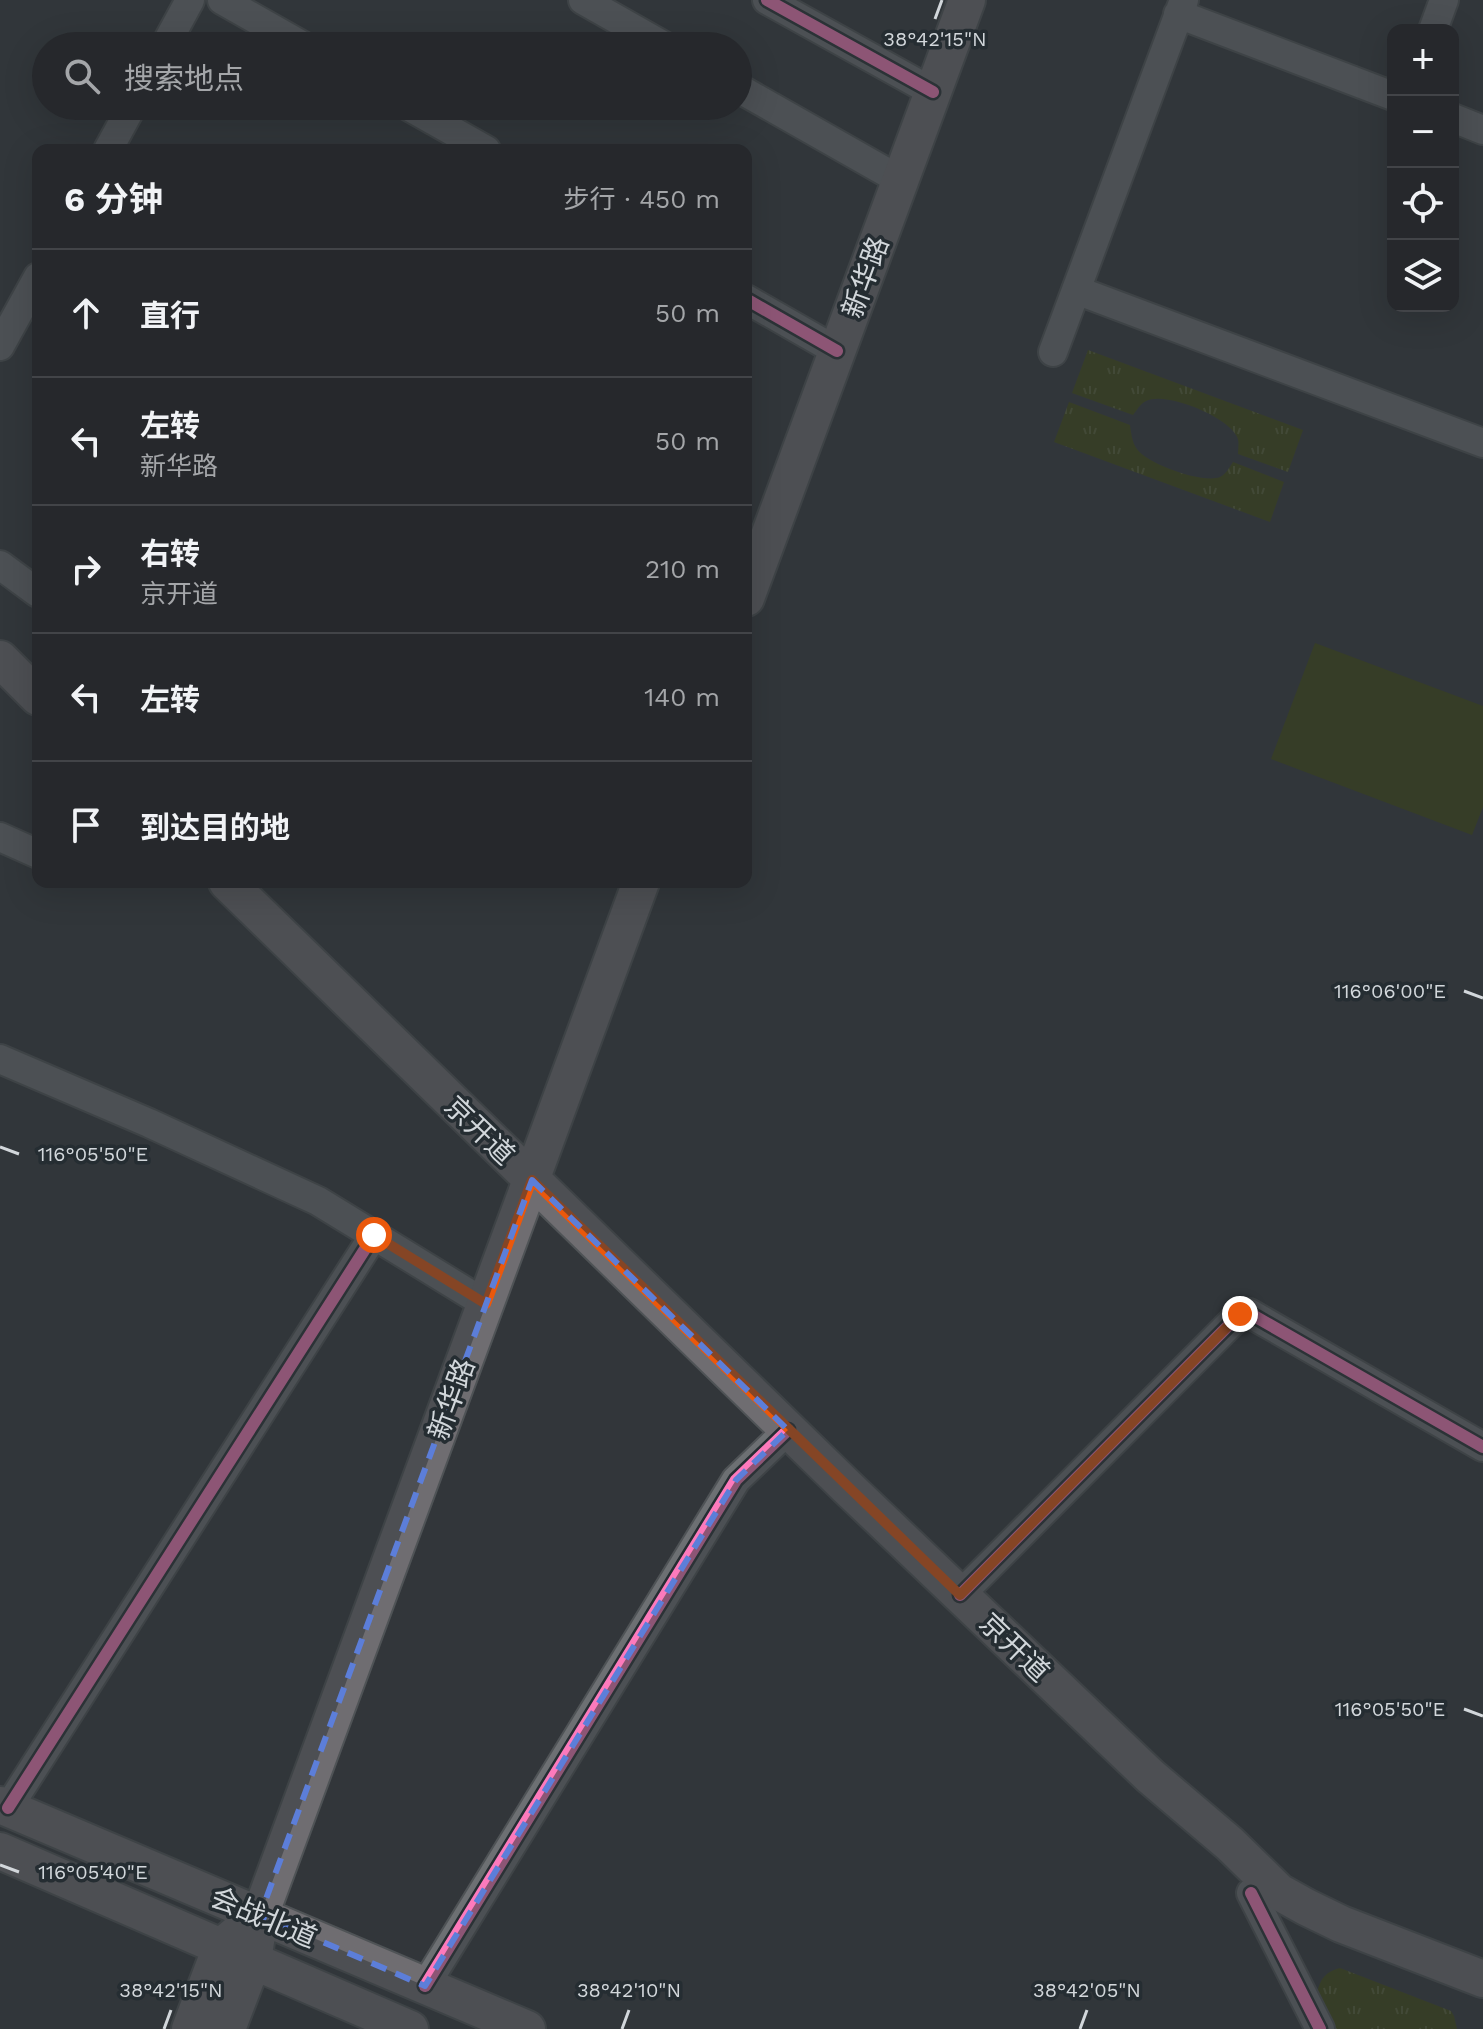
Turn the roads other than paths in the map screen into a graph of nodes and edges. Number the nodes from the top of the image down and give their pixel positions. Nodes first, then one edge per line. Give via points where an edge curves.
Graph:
1 (190, 0) edge
2 (222, 0) edge
3 (583, 0) edge
4 (767, 0) edge
5 (967, 0) edge
6 (1444, 0) edge
7 (1181, 7) edge
8 (1435, 24) edge
9 (173, 32) edge
10 (278, 32) edge
11 (639, 32) edge
12 (933, 92) junction
13 (1387, 93) edge
14 (752, 96) edge
15 (124, 120) edge
16 (433, 120) edge
17 (1459, 120) edge
18 (1483, 130) edge
19 (111, 144) edge
20 (475, 144) edge
21 (900, 180) junction
22 (32, 288) edge
23 (1076, 290) junction
24 (752, 302) edge
25 (0, 346) edge
26 (837, 351) junction
27 (1053, 352) dead end
28 (1483, 443) edge
29 (0, 565) edge
30 (752, 570) edge
31 (32, 589) edge
32 (0, 659) edge
33 (32, 691) edge
34 (0, 837) edge
35 (32, 851) edge
36 (233, 888) edge
37 (639, 888) edge
38 (0, 1059) edge
39 (532, 1180) junction
40 (374, 1235) junction
41 (486, 1304) junction
42 (788, 1430) junction
43 (1483, 1447) edge
44 (960, 1595) junction
45 (1150, 1776) junction
46 (4, 1806) edge
47 (0, 1851) edge
48 (1251, 1893) junction
49 (260, 1915) junction
50 (237, 1954) junction
51 (1483, 1979) edge
52 (425, 1986) junction
53 (1483, 2001) edge
54 (190, 2029) edge
55 (227, 2029) edge
56 (410, 2029) edge
57 (527, 2029) edge
58 (1320, 2029) edge

1 - 9 street
2 - 10 street
3 - 11 street
4 - 12 street
5 - 12 main road, 新华路
6 - 8 street
7 - 13 street
7 - 23 street
12 - 21 main road, 新华路
14 - 21 street
15 - 19 street
16 - 20 street
17 - 18 street
21 - 26 main road, 新华路
22 - 25 street
23 - 27 street
23 - 28 street
24 - 26 street
26 - 30 main road, 新华路
29 - 31 street
32 - 33 main road
34 - 35 street
36 - 39 main road, 京开道
37 - 39 main road, 新华路
38 - 40 street via 304,1194
39 - 41 main road, 新华路
39 - 42 main road, 京开道
40 - 41 street
40 - 46 street
41 - 49 main road, 新华路
42 - 44 main road, 京开道
42 - 52 street via 736,1480
43 - 44 street via 1249,1313 1240,1314
44 - 45 main road, 京开道
45 - 48 main road via 1216,1859
45 - 51 main road via 1279,1892 1341,1924
46 - 49 main road, 会战北道
47 - 50 main road, 会战北道
48 - 53 main road via 1296,1926
48 - 58 street
49 - 50 main road, 新华路
49 - 52 main road, 会战北道
50 - 54 main road, 新华路
50 - 55 main road, 新华路
50 - 56 main road, 会战北道
52 - 57 main road, 会战北道

